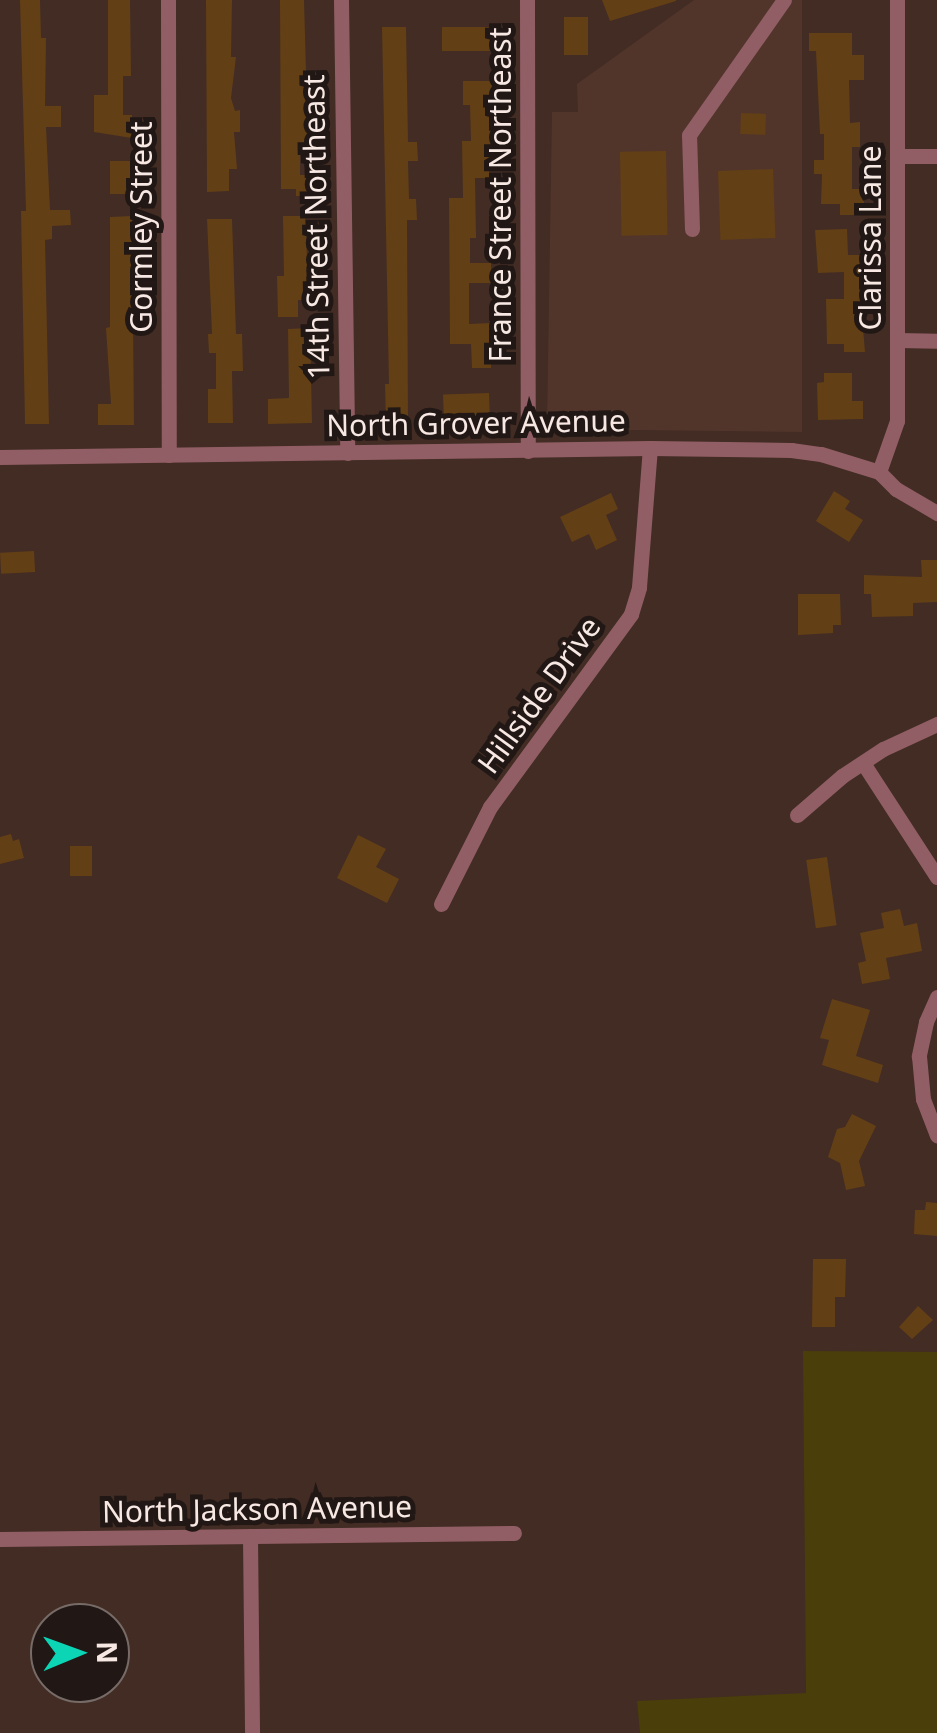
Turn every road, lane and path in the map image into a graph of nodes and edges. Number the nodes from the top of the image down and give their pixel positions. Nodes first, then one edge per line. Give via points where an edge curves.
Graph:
1 (168, 0) edge
2 (341, 0) edge
3 (528, 0) edge
4 (784, 0) edge
5 (898, 0) edge
6 (898, 156) junction
7 (937, 156) edge
8 (692, 230) dead end
9 (898, 340) junction
10 (937, 340) edge
11 (650, 448) junction
12 (528, 450) junction
13 (347, 452) junction
14 (168, 455) junction
15 (0, 457) edge
16 (879, 472) junction
17 (937, 513) edge
18 (937, 724) edge
19 (863, 763) junction
20 (796, 815) dead end
21 (937, 877) edge
22 (442, 904) dead end
23 (937, 998) edge
24 (937, 1135) edge
25 (514, 1534) dead end
26 (250, 1536) junction
27 (0, 1539) edge
28 (252, 1733) edge

1 - 14 street, Gormley Street
2 - 13 street, 14th Street Northeast
3 - 12 street, France Street Northeast
4 - 8 street via 689,135
5 - 6 street, Clarissa Lane
6 - 7 street
6 - 9 street, Clarissa Lane
9 - 10 street
9 - 16 street, Clarissa Lane via 897,421
11 - 12 street, North Grover Avenue
11 - 16 street, North Grover Avenue via 792,450
11 - 22 street, Hillside Drive via 631,614 490,807
12 - 13 street, North Grover Avenue
13 - 14 street, North Grover Avenue
14 - 15 street, North Grover Avenue
16 - 17 street, North Grover Avenue
18 - 19 street
19 - 20 street
19 - 21 street
23 - 24 street via 919,1056 923,1099
25 - 26 street, North Jackson Avenue
26 - 27 street, North Jackson Avenue
26 - 28 street

